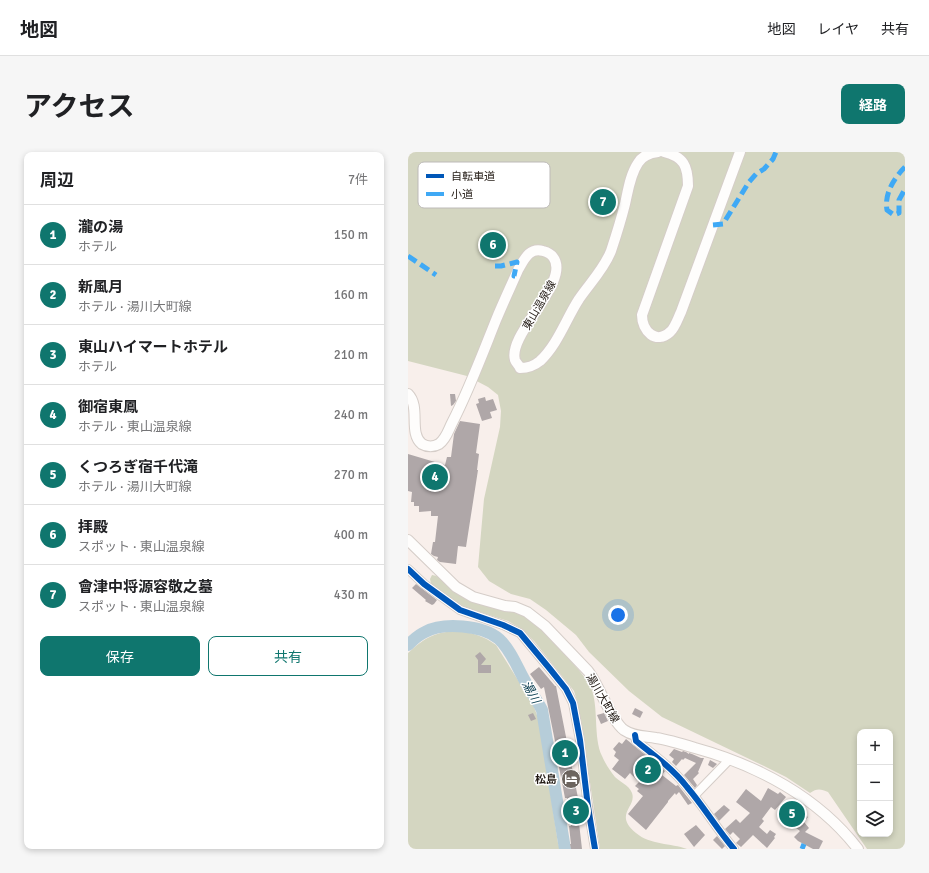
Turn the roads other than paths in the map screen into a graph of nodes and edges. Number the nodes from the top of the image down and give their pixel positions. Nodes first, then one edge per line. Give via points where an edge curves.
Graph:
1 (658, 152) edge
2 (664, 152) edge
3 (740, 152) edge
4 (408, 394) edge
5 (408, 540) edge
6 (408, 569) edge
7 (635, 735) junction
8 (728, 760) junction
9 (694, 796) junction
10 (595, 849) edge
11 (734, 849) edge
12 (858, 849) edge

1 - 4 main road, 東山温泉線 via 651,153 637,164 607,259 579,299 563,330 541,360 535,365 520,368 515,361 514,352 557,270 557,263 551,255 541,250 529,253 518,270 460,408 447,434 435,446 422,444 414,433 413,405
2 - 3 main road via 682,160 688,174 688,186 642,315 644,328 650,335 656,336 671,332 681,312
5 - 7 main road, 湯川大町線 via 464,592 487,601 521,609 536,618 595,680 620,727
6 - 10 street via 460,610 520,633 566,689 573,703 580,740
7 - 8 main road, 湯川大町線 via 695,748
7 - 9 street via 636,741 673,771
8 - 9 street
8 - 12 main road, 湯川大町線 via 770,777 797,793 832,819
9 - 11 street

